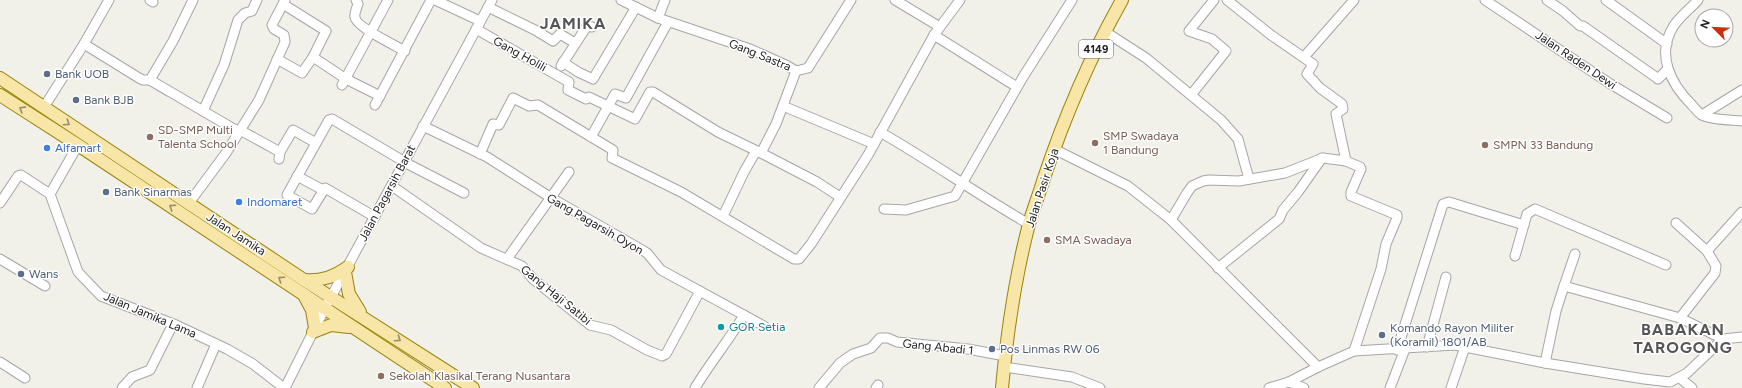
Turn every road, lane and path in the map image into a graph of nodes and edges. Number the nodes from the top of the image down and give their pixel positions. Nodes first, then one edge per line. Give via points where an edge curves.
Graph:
1 (109, 0) edge
2 (193, 0) edge
3 (257, 0) edge
4 (356, 0) edge
5 (388, 0) edge
6 (431, 0) edge
7 (435, 0) edge
8 (622, 0) edge
9 (665, 0) edge
10 (895, 0) edge
11 (960, 0) edge
12 (1072, 0) edge
13 (1122, 0) edge
14 (1214, 0) edge
15 (1227, 0) edge
16 (1354, 0) edge
17 (1485, 0) edge
18 (1547, 0) edge
19 (1606, 0) edge
20 (1698, 0) edge
21 (849, 1) edge
22 (284, 2) edge
23 (490, 4) edge
24 (636, 7) junction
25 (658, 18) junction
26 (480, 21) junction
27 (668, 22) junction
28 (592, 27) dead end
29 (476, 29) junction
30 (937, 31) junction
31 (1104, 31) junction
32 (372, 32) junction
33 (575, 43) junction
34 (84, 44) junction
35 (1667, 44) junction
36 (405, 51) junction
37 (313, 57) junction
38 (1304, 57) junction
39 (277, 59) junction
40 (564, 62) junction
41 (796, 70) junction
42 (1667, 70) junction
43 (555, 74) junction
44 (0, 78) edge
45 (150, 80) junction
46 (344, 82) junction
47 (1017, 87) junction
48 (1742, 90) edge
49 (0, 95) edge
50 (1190, 95) junction
51 (380, 96) junction
52 (375, 105) dead end
53 (783, 106) junction
54 (44, 107) junction
55 (608, 107) junction
56 (203, 111) junction
57 (1702, 115) junction
58 (1667, 118) dead end
59 (1742, 121) edge
60 (423, 126) junction
61 (240, 131) junction
62 (880, 132) junction
63 (591, 137) junction
64 (316, 144) junction
65 (874, 144) junction
66 (78, 145) junction
67 (1054, 149) junction
68 (759, 152) junction
69 (480, 154) junction
70 (1323, 158) junction
71 (1346, 161) junction
72 (404, 162) junction
73 (569, 172) dead end
74 (297, 176) junction
75 (1249, 179) junction
76 (962, 184) junction
77 (392, 186) junction
78 (323, 190) junction
79 (464, 193) dead end
80 (50, 194) junction
81 (840, 197) junction
82 (551, 198) junction
83 (0, 203) edge
84 (189, 203) junction
85 (884, 209) dead end
86 (1742, 212) edge
87 (723, 216) junction
88 (375, 217) junction
89 (1171, 220) junction
90 (1676, 223) dead end
91 (1029, 224) junction
92 (1524, 225) junction
93 (1708, 251) junction
94 (1575, 254) dead end
95 (1515, 256) dead end
96 (0, 259) edge
97 (507, 259) junction
98 (1666, 265) dead end
99 (1218, 268) junction
100 (346, 270) junction
101 (1446, 277) dead end
102 (304, 280) junction
103 (44, 286) dead end
104 (1564, 286) junction
105 (700, 291) junction
106 (303, 294) junction
107 (332, 297) junction
108 (325, 308) junction
109 (744, 315) junction
110 (365, 318) junction
111 (1680, 318) junction
112 (173, 324) junction
113 (764, 326) dead end
114 (314, 330) junction
115 (358, 330) junction
116 (1742, 337) edge
117 (1723, 339) junction
118 (216, 344) junction
119 (1465, 347) junction
120 (1427, 348) junction
121 (1401, 350) junction
122 (1354, 351) junction
123 (0, 362) edge
124 (1004, 362) junction
125 (1545, 363) junction
126 (1318, 367) junction
127 (25, 378) dead end
128 (1680, 378) junction
129 (1289, 382) junction
130 (122, 388) edge
131 (197, 388) edge
132 (284, 388) edge
133 (445, 388) edge
134 (473, 388) edge
135 (698, 388) edge
136 (819, 388) edge
137 (1002, 388) edge
138 (1100, 388) edge
139 (1269, 388) edge
140 (1304, 388) edge
141 (1390, 388) edge
142 (1451, 388) edge
143 (1692, 388) edge

1 - 34 street
2 - 45 street
3 - 56 street via 252,10 238,20 222,70
4 - 32 street via 358,4 354,17
5 - 32 street
6 - 36 street
7 - 26 street
8 - 24 street, Gang Sastra
9 - 25 street
10 - 30 street
11 - 30 street
12 - 47 street
13 - 31 main road, Jalan Pasir Koja / 4149
14 - 50 street via 1189,31 1212,39 1226,51
15 - 38 street
16 - 38 street
17 - 58 street, Jalan Raden Dewi via 1609,83
18 - 42 street via 1656,78
19 - 35 street
20 - 35 street via 1673,27
21 - 41 street via 808,68
22 - 37 street via 326,31
22 - 39 street via 272,25 285,37
23 - 26 street, Jalan Pagarsih Barat
23 - 33 street via 553,41 560,34
24 - 25 street, Gang Sastra
24 - 40 street via 593,79
25 - 27 street, Gang Sastra
26 - 29 street, Jalan Pagarsih Barat
27 - 41 street, Gang Sastra via 750,49
27 - 55 street via 626,98 615,94
28 - 33 street via 587,26
29 - 43 street, Gang Holili
29 - 60 street, Jalan Pagarsih Barat
30 - 47 street
30 - 62 street
31 - 50 street via 1146,58
31 - 67 main road, Jalan Pasir Koja / 4149
32 - 36 street
32 - 46 street
33 - 40 street
34 - 45 street via 143,80
34 - 54 street
35 - 42 street
36 - 51 street
37 - 39 street via 302,73
37 - 46 street
38 - 71 street via 1313,64 1307,74 1320,88 1342,104 1343,110 1336,114
39 - 61 street via 259,100
40 - 43 street
41 - 53 street, Gang Sastra
42 - 57 street via 1683,96
43 - 55 street, Gang Holili via 569,82 568,90
44 - 54 main road, Jalan Jamika
45 - 56 street
46 - 51 street
47 - 76 street
48 - 57 street
66 -> 49 main road, Jalan Jamika
50 - 75 street via 1221,120 1238,139
51 - 52 street
53 - 65 street
53 - 68 street, Gang Sastra
54 -> 84 main road, Jalan Jamika
55 - 63 street
55 - 68 street via 635,119 650,92 653,92 718,132
56 - 61 street
57 - 59 street
60 - 69 street, Gang Pagarsih Oyon
60 - 72 street, Jalan Pagarsih Barat
61 - 64 street via 279,155 293,130
61 - 84 street
62 - 65 street
62 - 76 street
63 - 69 street via 538,106 529,106 513,98 499,125 493,124
63 - 87 street via 613,150 612,158
64 - 72 street via 327,122 332,119
64 - 74 street
65 - 81 street
66 - 80 street
106 -> 66 main road, Jalan Jamika
67 - 89 street via 1128,186
67 - 91 main road, Jalan Pasir Koja / 4149
68 - 81 street
68 - 87 street, Gang Sastra via 744,172
69 - 82 street, Gang Pagarsih Oyon
70 - 71 street
70 - 75 street via 1285,173
70 - 99 street via 1283,210 1279,219
71 - 122 street via 1361,169 1351,196 1397,215
72 - 77 street, Jalan Pagarsih Barat
72 - 79 street
73 - 82 street
74 - 78 street
74 - 78 street via 287,195 311,209
75 - 89 street via 1209,180 1192,186
76 - 85 street via 952,198 906,210
76 - 91 street
77 - 88 street, Jalan Pagarsih Barat
77 - 97 street, Gang Haji Satibi via 481,248
78 - 88 street via 325,188
80 - 83 street via 21,175
80 - 112 street, Jalan Jamika Lama via 78,272 85,280 101,296
81 - 87 street via 799,259 794,259
82 - 97 street
82 - 105 street, Gang Pagarsih Oyon via 647,253 661,270
84 - 102 main road, Jalan Jamika
86 - 93 street
88 - 100 street, Jalan Pagarsih Barat
89 - 99 street
90 - 93 street
91 - 124 main road, Jalan Pasir Koja / 4149 via 1009,318
92 - 95 street
92 - 98 street via 1527,214 1538,210
92 - 121 street via 1449,202 1443,204
93 - 111 street via 1716,266 1715,272
94 - 104 street
96 - 103 street
97 - 105 street, Gang Haji Satibi via 522,266 533,279 590,325 611,330 647,350 664,356
99 - 126 street
100 - 102 main road via 326,279
100 - 107 street, Jalan Pagarsih Barat
100 - 110 main road via 351,298
101 - 120 street
102 - 107 main road, Jalan Jamika
104 - 111 street
104 - 125 street
105 - 109 street, Gang Pagarsih Oyon
106 - 108 main road, Jalan Jamika
106 - 114 main road via 312,310
107 - 108 street, Jalan Pagarsih Barat
107 - 110 main road, Jalan Jamika
108 - 114 street, Jalan Pagarsih Barat
108 - 115 main road, Jalan Jamika
109 - 113 street, Gang Pagarsih Oyon
109 - 135 street via 730,338 710,362
110 -> 134 main road, Jalan Jamika
111 - 117 street
112 - 118 street, Jalan Jamika Lama
112 - 130 street via 150,370 132,377
114 - 115 main road via 334,324
114 - 132 street, Jalan Pagarsih Barat
115 - 133 main road, Jalan Jamika
116 - 117 street
117 - 128 street
118 - 131 street
118 - 132 street, Jalan Jamika Lama via 253,364
119 - 120 street via 1455,345
119 - 125 street
119 - 142 street
120 - 121 street
121 - 122 street
121 - 141 street
122 - 126 street
123 - 127 street
124 - 136 street, Gang Abadi 1 via 968,349 880,338 870,348 853,354 840,363
124 - 137 main road, Jalan Pasir Koja / 4149
124 - 138 street via 1072,377
125 - 128 street via 1670,382
126 - 129 street
128 - 143 street
129 - 139 street
129 - 140 street

